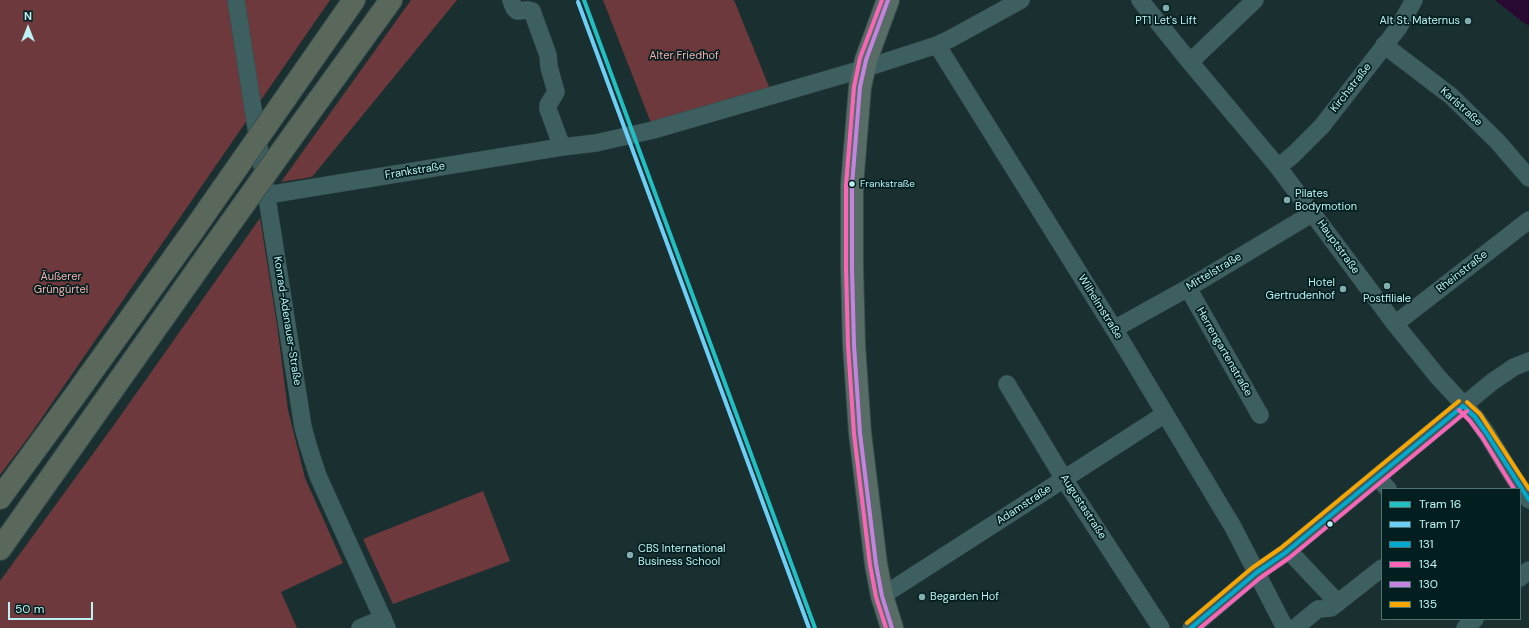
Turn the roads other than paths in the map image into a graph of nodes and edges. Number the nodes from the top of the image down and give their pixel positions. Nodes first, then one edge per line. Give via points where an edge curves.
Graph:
1 (236, 0) edge
2 (354, 0) edge
3 (391, 0) edge
4 (511, 0) edge
5 (888, 0) edge
6 (1021, 0) edge
7 (1140, 0) edge
8 (1255, 0) edge
9 (1414, 0) edge
10 (937, 45) junction
11 (1384, 46) junction
12 (1190, 62) junction
13 (863, 69) junction
14 (562, 147) junction
15 (1278, 167) junction
16 (1529, 178) edge
17 (267, 194) junction
18 (1313, 213) junction
19 (1529, 220) edge
20 (1188, 288) junction
21 (1395, 324) junction
22 (1114, 329) junction
23 (1529, 361) edge
24 (1007, 384) dead end
25 (1463, 406) junction
26 (1164, 414) junction
27 (1260, 415) dead end
28 (1064, 479) junction
29 (1382, 483) edge
30 (1520, 488) edge
31 (1521, 489) edge
32 (0, 498) edge
33 (1529, 500) edge
34 (0, 549) edge
35 (1288, 550) junction
36 (1381, 569) edge
37 (1529, 570) edge
38 (1256, 573) junction
39 (1521, 577) edge
40 (882, 596) junction
41 (1338, 603) junction
42 (1474, 620) edge
43 (385, 623) edge
44 (360, 628) edge
45 (892, 628) edge
46 (1161, 628) edge
47 (1191, 628) edge
48 (1285, 628) edge
49 (1295, 628) edge
50 (1465, 628) edge

1 - 17 street, Konrad-Adenauer-Straße
2 - 32 highway, bridge via 195,228
3 - 34 highway, bridge
4 - 14 street via 518,11 532,11 548,55 556,92 548,109
5 - 13 main road
6 - 10 street, Frankstraße
7 - 12 street, Hauptstraße
8 - 12 street
9 - 11 street, Kirchstraße via 1399,27
10 - 13 street, Frankstraße
10 - 22 street, Wilhelmstraße
11 - 15 street, Kirchstraße via 1318,131
11 - 16 street, Karlstraße via 1451,96 1497,141
12 - 15 street, Hauptstraße
13 - 14 street, Frankstraße via 653,130 596,143
13 - 40 main road via 852,185 854,345 860,433
14 - 17 street, Frankstraße
15 - 18 street, Hauptstraße
17 - 43 street, Konrad-Adenauer-Straße via 303,427 318,476
18 - 20 street, Mittelstraße
18 - 21 street, Hauptstraße
19 - 21 street, Rheinstraße
20 - 22 street, Mittelstraße
20 - 27 street, Herrengartenstraße
21 - 25 street, Hauptstraße
22 - 26 street, Wilhelmstraße
23 - 25 street via 1514,367 1492,382
24 - 28 street, Augustastraße
25 - 29 street
25 - 30 street, Hauptstraße via 1487,434
26 - 28 street, Adamstraße
26 - 38 street, Wilhelmstraße via 1233,527
28 - 40 street, Adamstraße
28 - 46 street, Augustastraße
29 - 35 street
31 - 33 street, Hauptstraße
35 - 38 street
35 - 41 street
36 - 41 street
37 - 39 street
38 - 47 street
38 - 48 street, Wilhelmstraße
40 - 45 main road
41 - 49 street via 1331,608 1318,609
42 - 50 street
43 - 44 street

